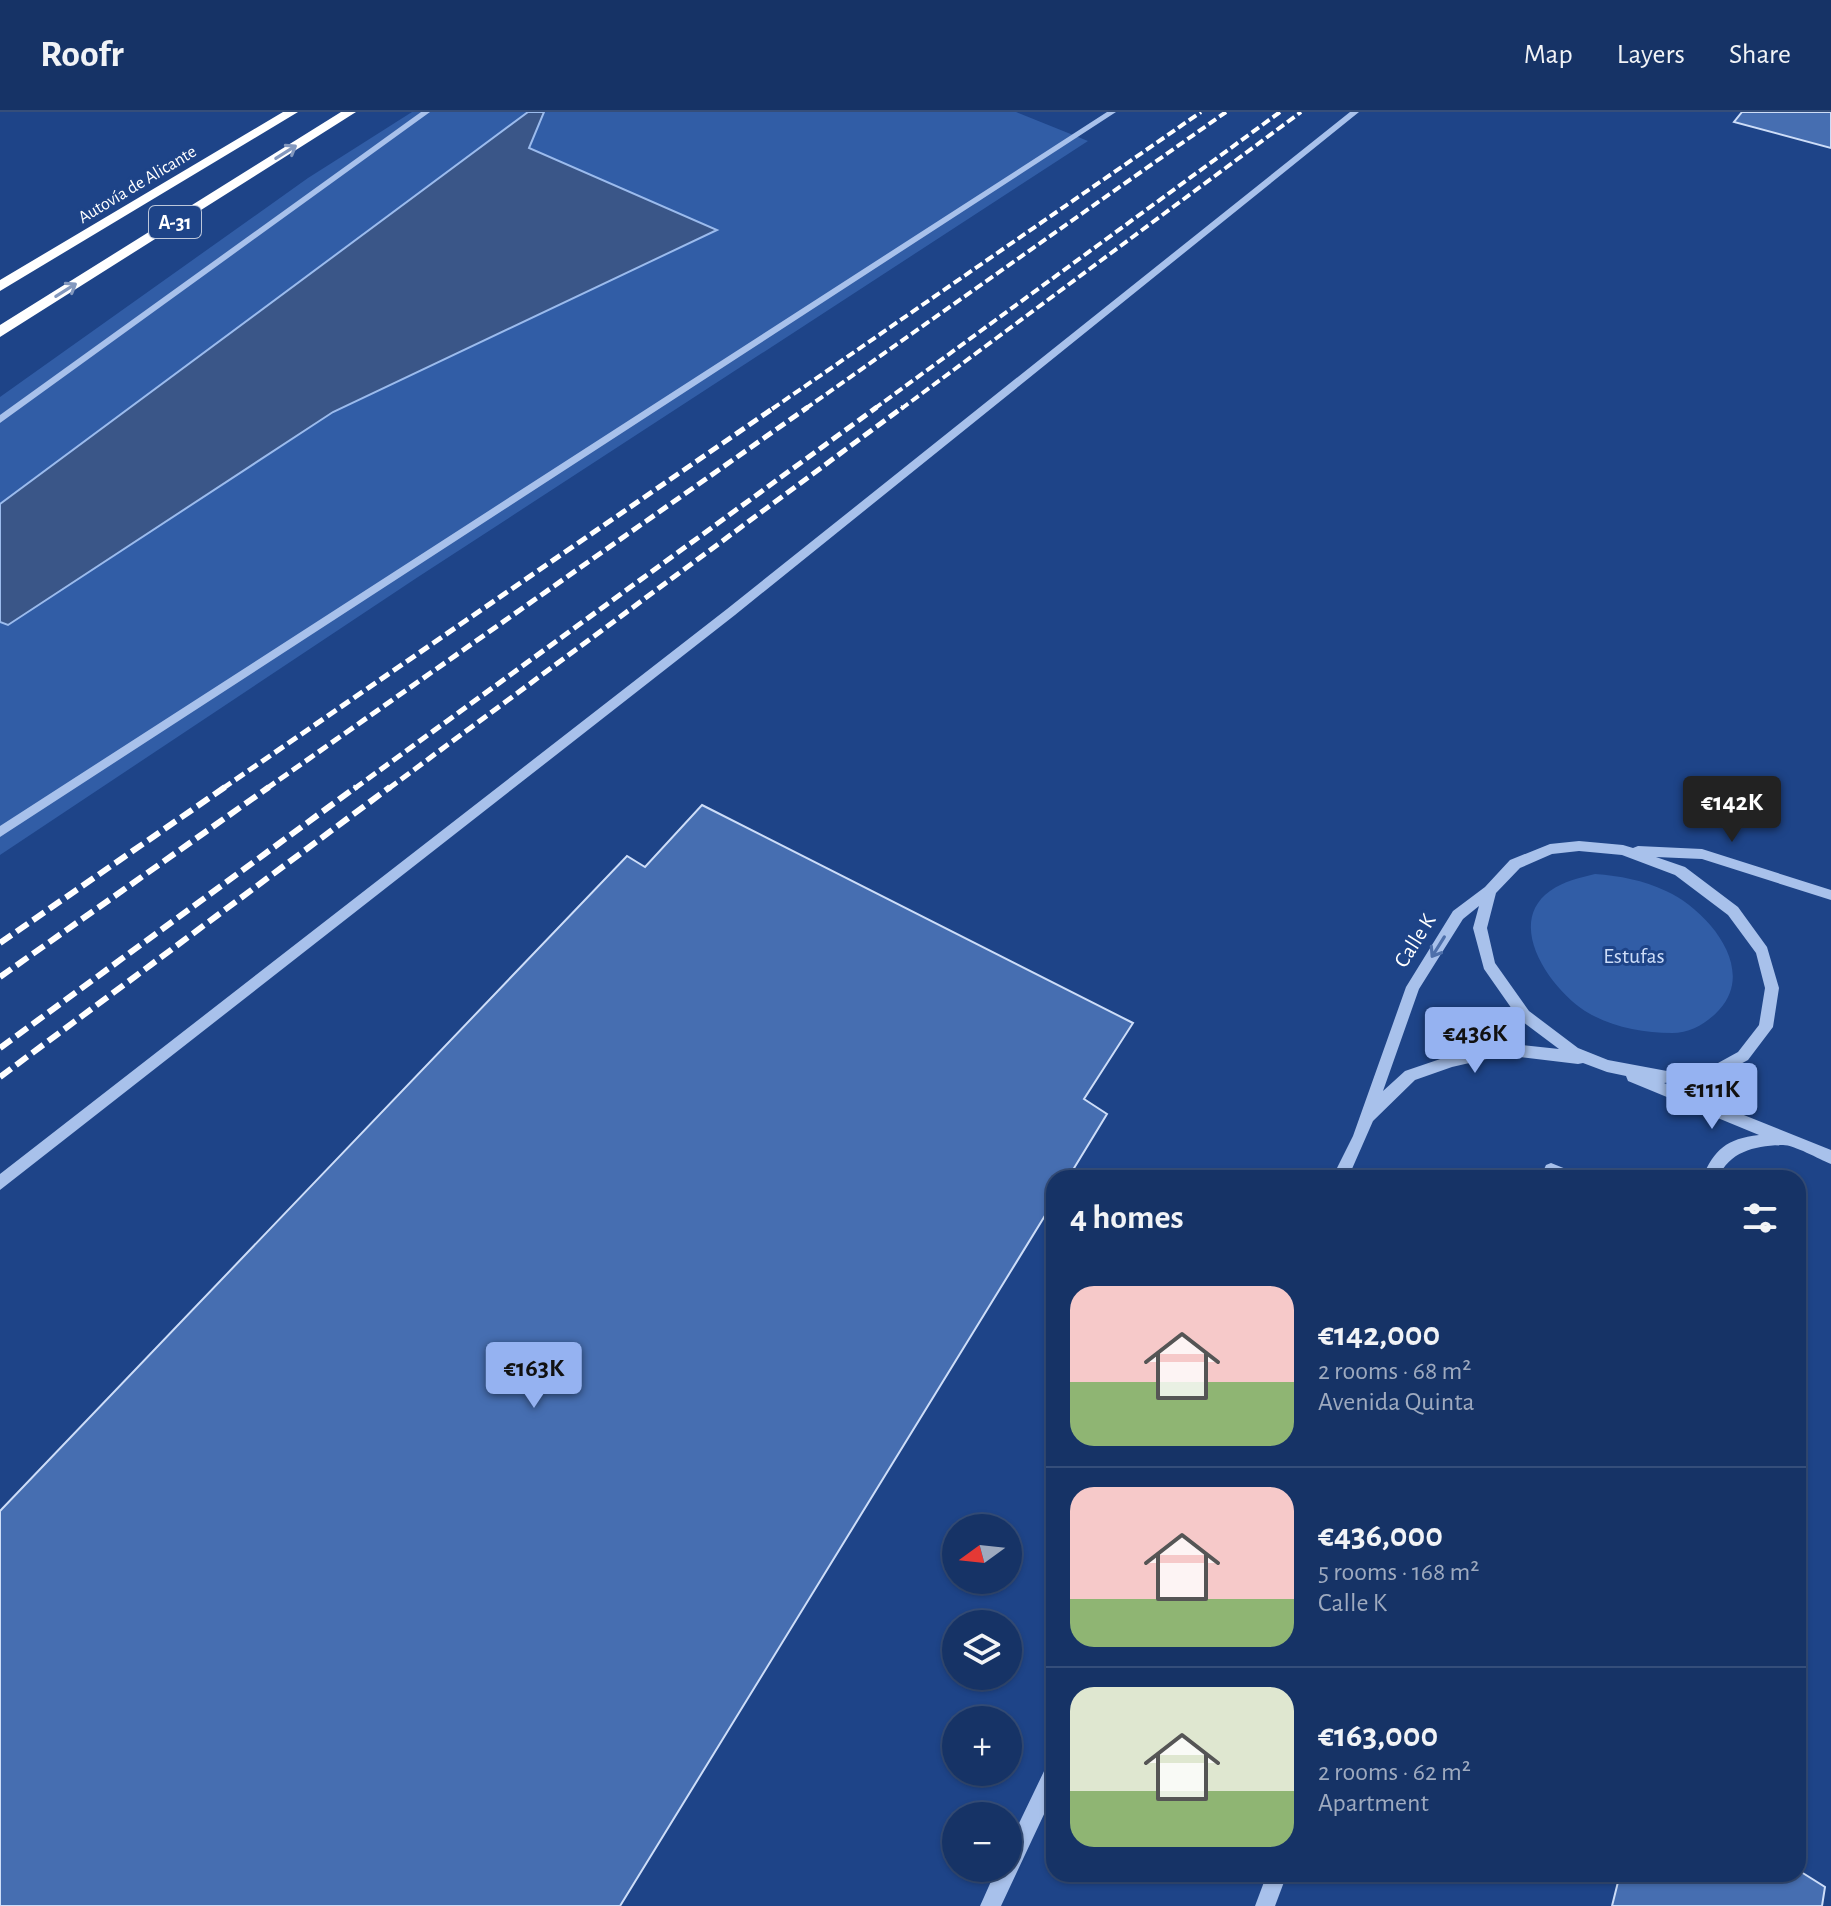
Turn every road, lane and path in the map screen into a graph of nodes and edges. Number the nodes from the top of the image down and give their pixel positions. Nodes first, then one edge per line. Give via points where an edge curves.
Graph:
1 (292, 112) edge
2 (350, 112) edge
3 (426, 112) edge
4 (1112, 112) edge
5 (1355, 112) edge
6 (0, 286) edge
7 (0, 332) edge
8 (0, 420) edge
9 (0, 832) edge
10 (1623, 850) junction
11 (1490, 891) junction
12 (1831, 895) edge
13 (1592, 1060) junction
14 (1607, 1066) junction
15 (1365, 1119) junction
16 (1784, 1140) junction
17 (1831, 1157) edge
18 (1343, 1170) edge
19 (1713, 1170) edge
20 (0, 1183) edge
21 (1046, 1789) edge
22 (1022, 1839) edge
23 (1001, 1882) edge
24 (1274, 1882) edge
25 (990, 1906) edge
26 (1265, 1906) edge

1 - 6 highway, Autovía de Alicante / A-31
7 -> 2 highway, A-31
3 - 8 street
4 - 9 street
5 - 20 street via 731,612
10 - 11 street via 1550,849 1515,864
10 - 12 street via 1702,854
10 - 14 street via 1680,871 1733,911 1762,951 1772,988 1766,1027 1743,1056 1720,1069 1667,1077
11 - 13 street via 1480,928 1489,965 1524,1015
11 -> 15 street, Calle K via 1458,915 1413,987
13 - 14 street
13 - 15 street, Calle K via 1504,1049 1452,1061 1410,1075
14 - 16 street
15 - 18 street, Calle K
16 - 17 street
16 - 19 street via 1742,1142 1716,1160
21 - 22 street
23 - 25 street
24 - 26 street

